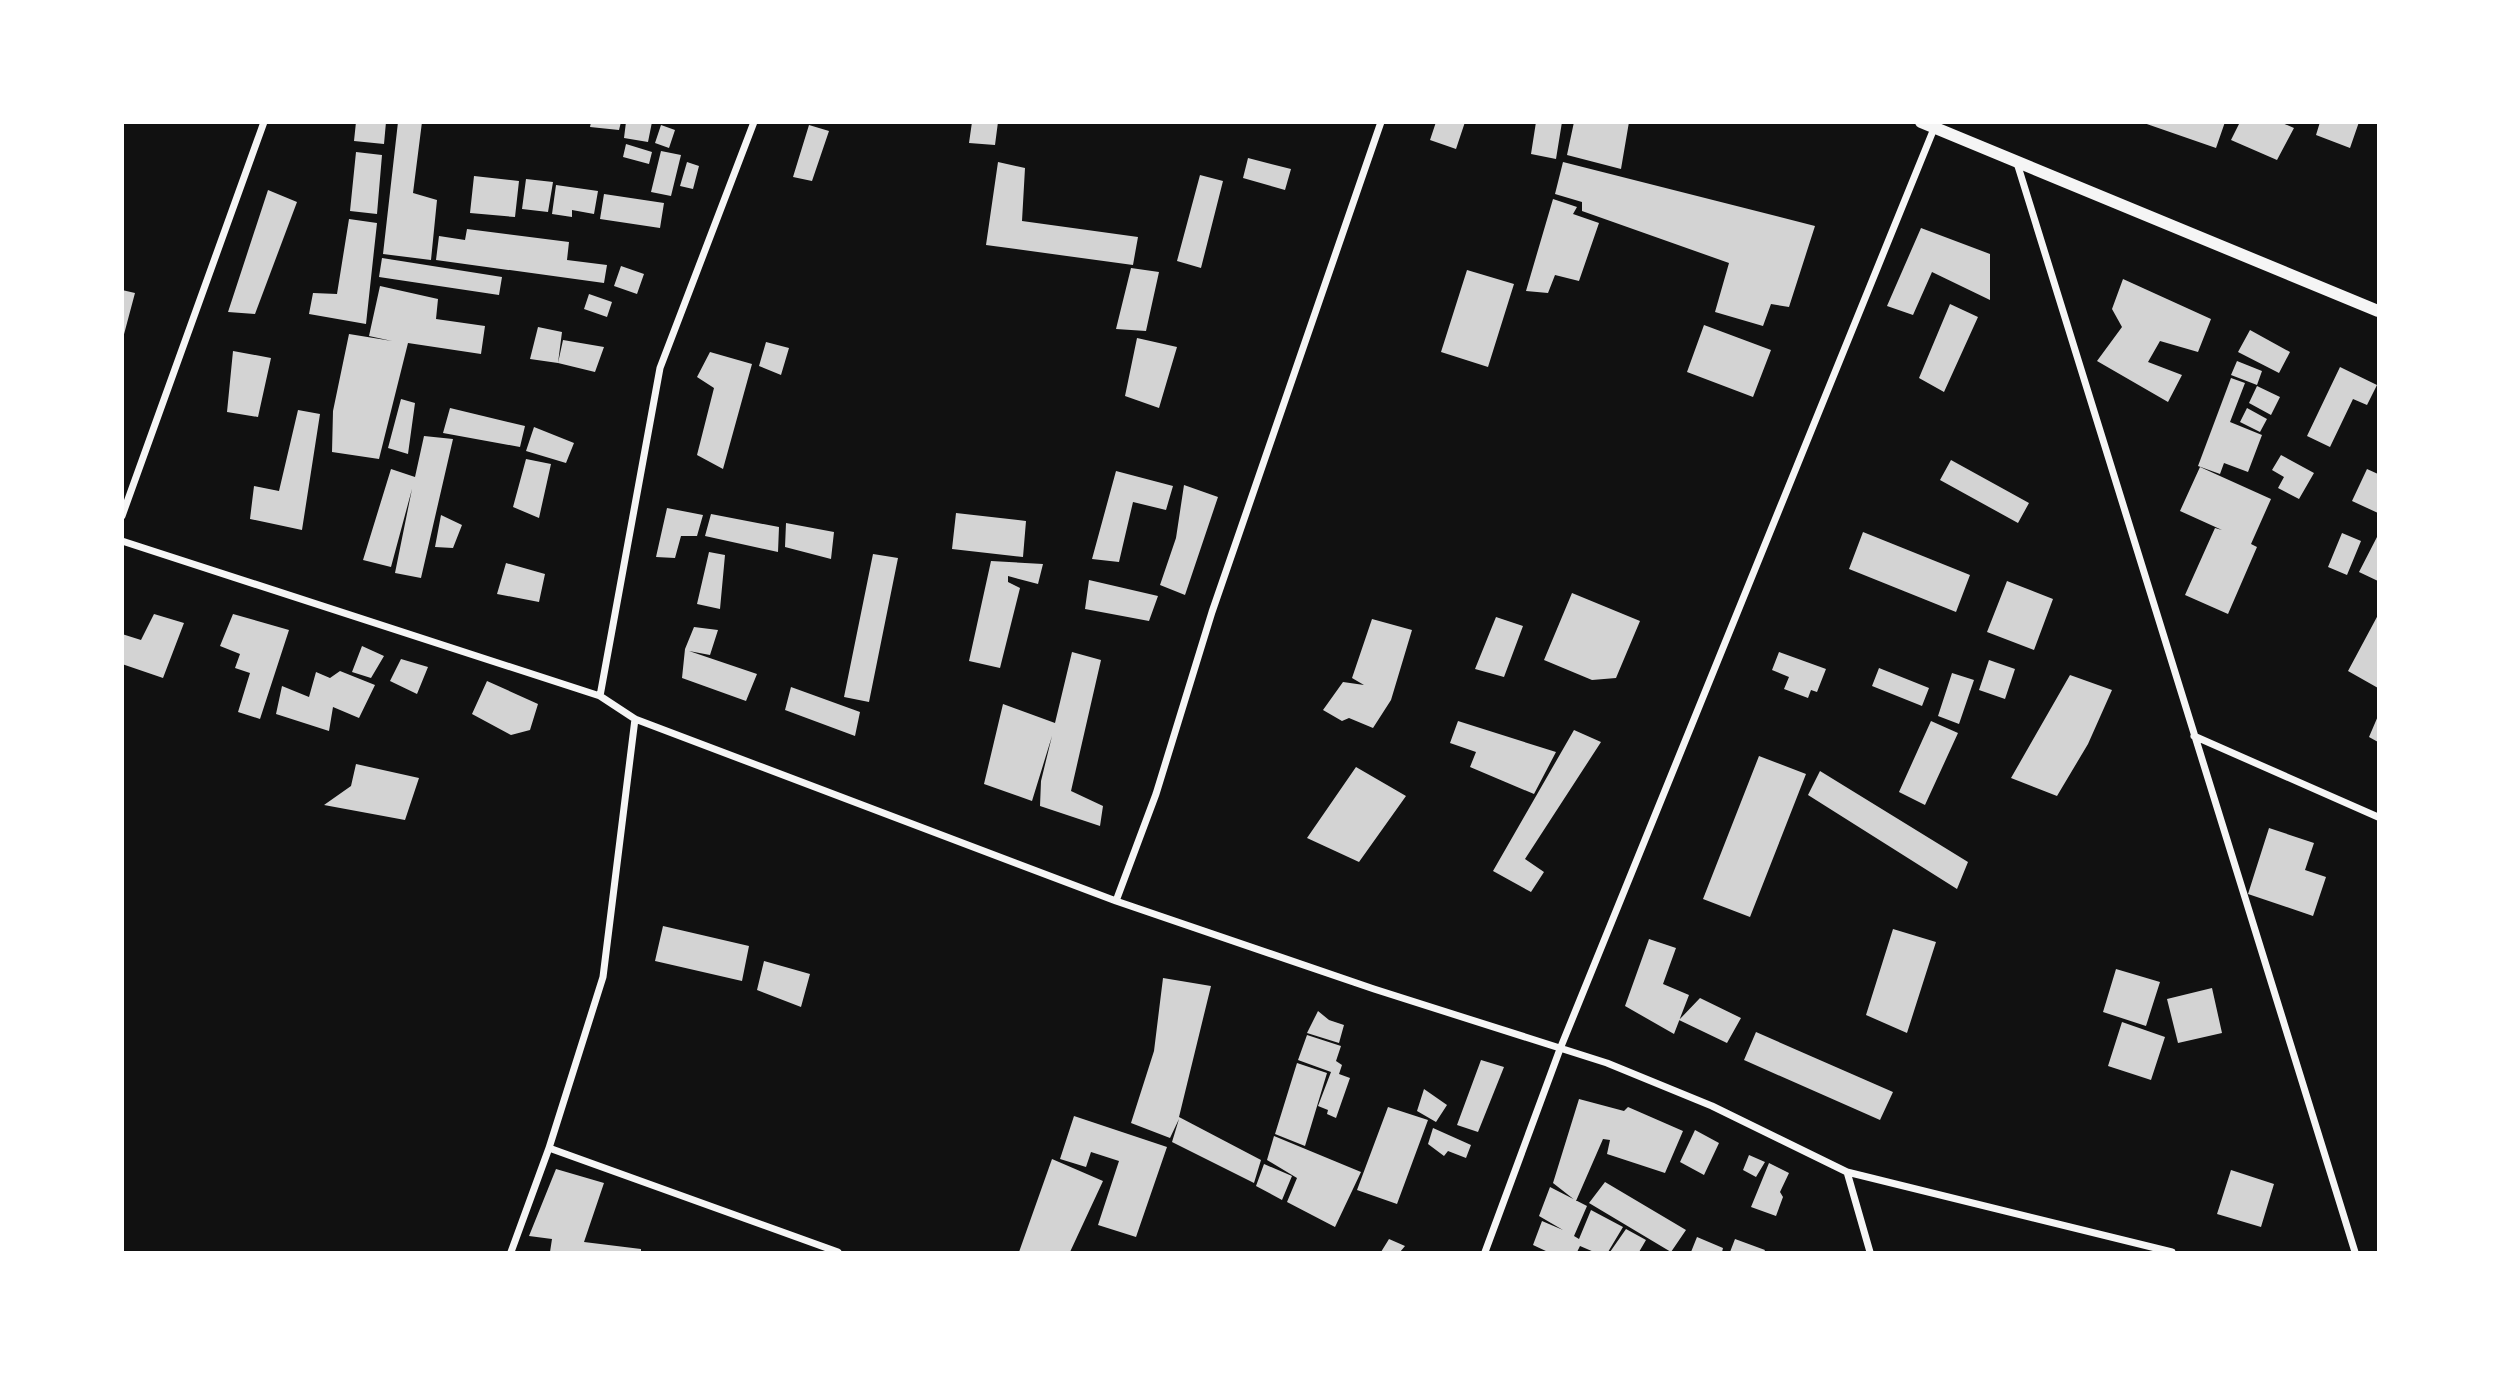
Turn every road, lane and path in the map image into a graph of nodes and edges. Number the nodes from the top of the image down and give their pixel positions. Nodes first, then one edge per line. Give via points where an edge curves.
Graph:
1 (264, 122) edge
2 (754, 122) edge
3 (1381, 122) edge
4 (1921, 122) edge
5 (1935, 125) edge
6 (2017, 162) junction
7 (2378, 311) edge
8 (122, 516) edge
9 (122, 541) edge
10 (600, 696) junction
11 (635, 719) junction
12 (2193, 736) junction
13 (2378, 817) edge
14 (1116, 901) junction
15 (1560, 1049) junction
16 (549, 1148) junction
17 (1847, 1172) junction
18 (511, 1252) edge
19 (838, 1252) edge
20 (1485, 1252) edge
21 (1870, 1252) edge
22 (2172, 1252) edge
23 (2355, 1252) edge

1 - 8 street
2 - 10 street via 660,368
3 - 14 street
4 - 5 street
5 - 6 street
5 - 15 street
6 - 7 street
6 - 12 street
9 - 10 street
10 - 11 street
11 - 14 street
11 - 16 street via 603,977
12 - 13 street
12 - 23 street
14 - 15 street
15 - 17 street via 1712,1106
15 - 20 street
16 - 18 street
16 - 19 street
17 - 21 street
17 - 22 street

